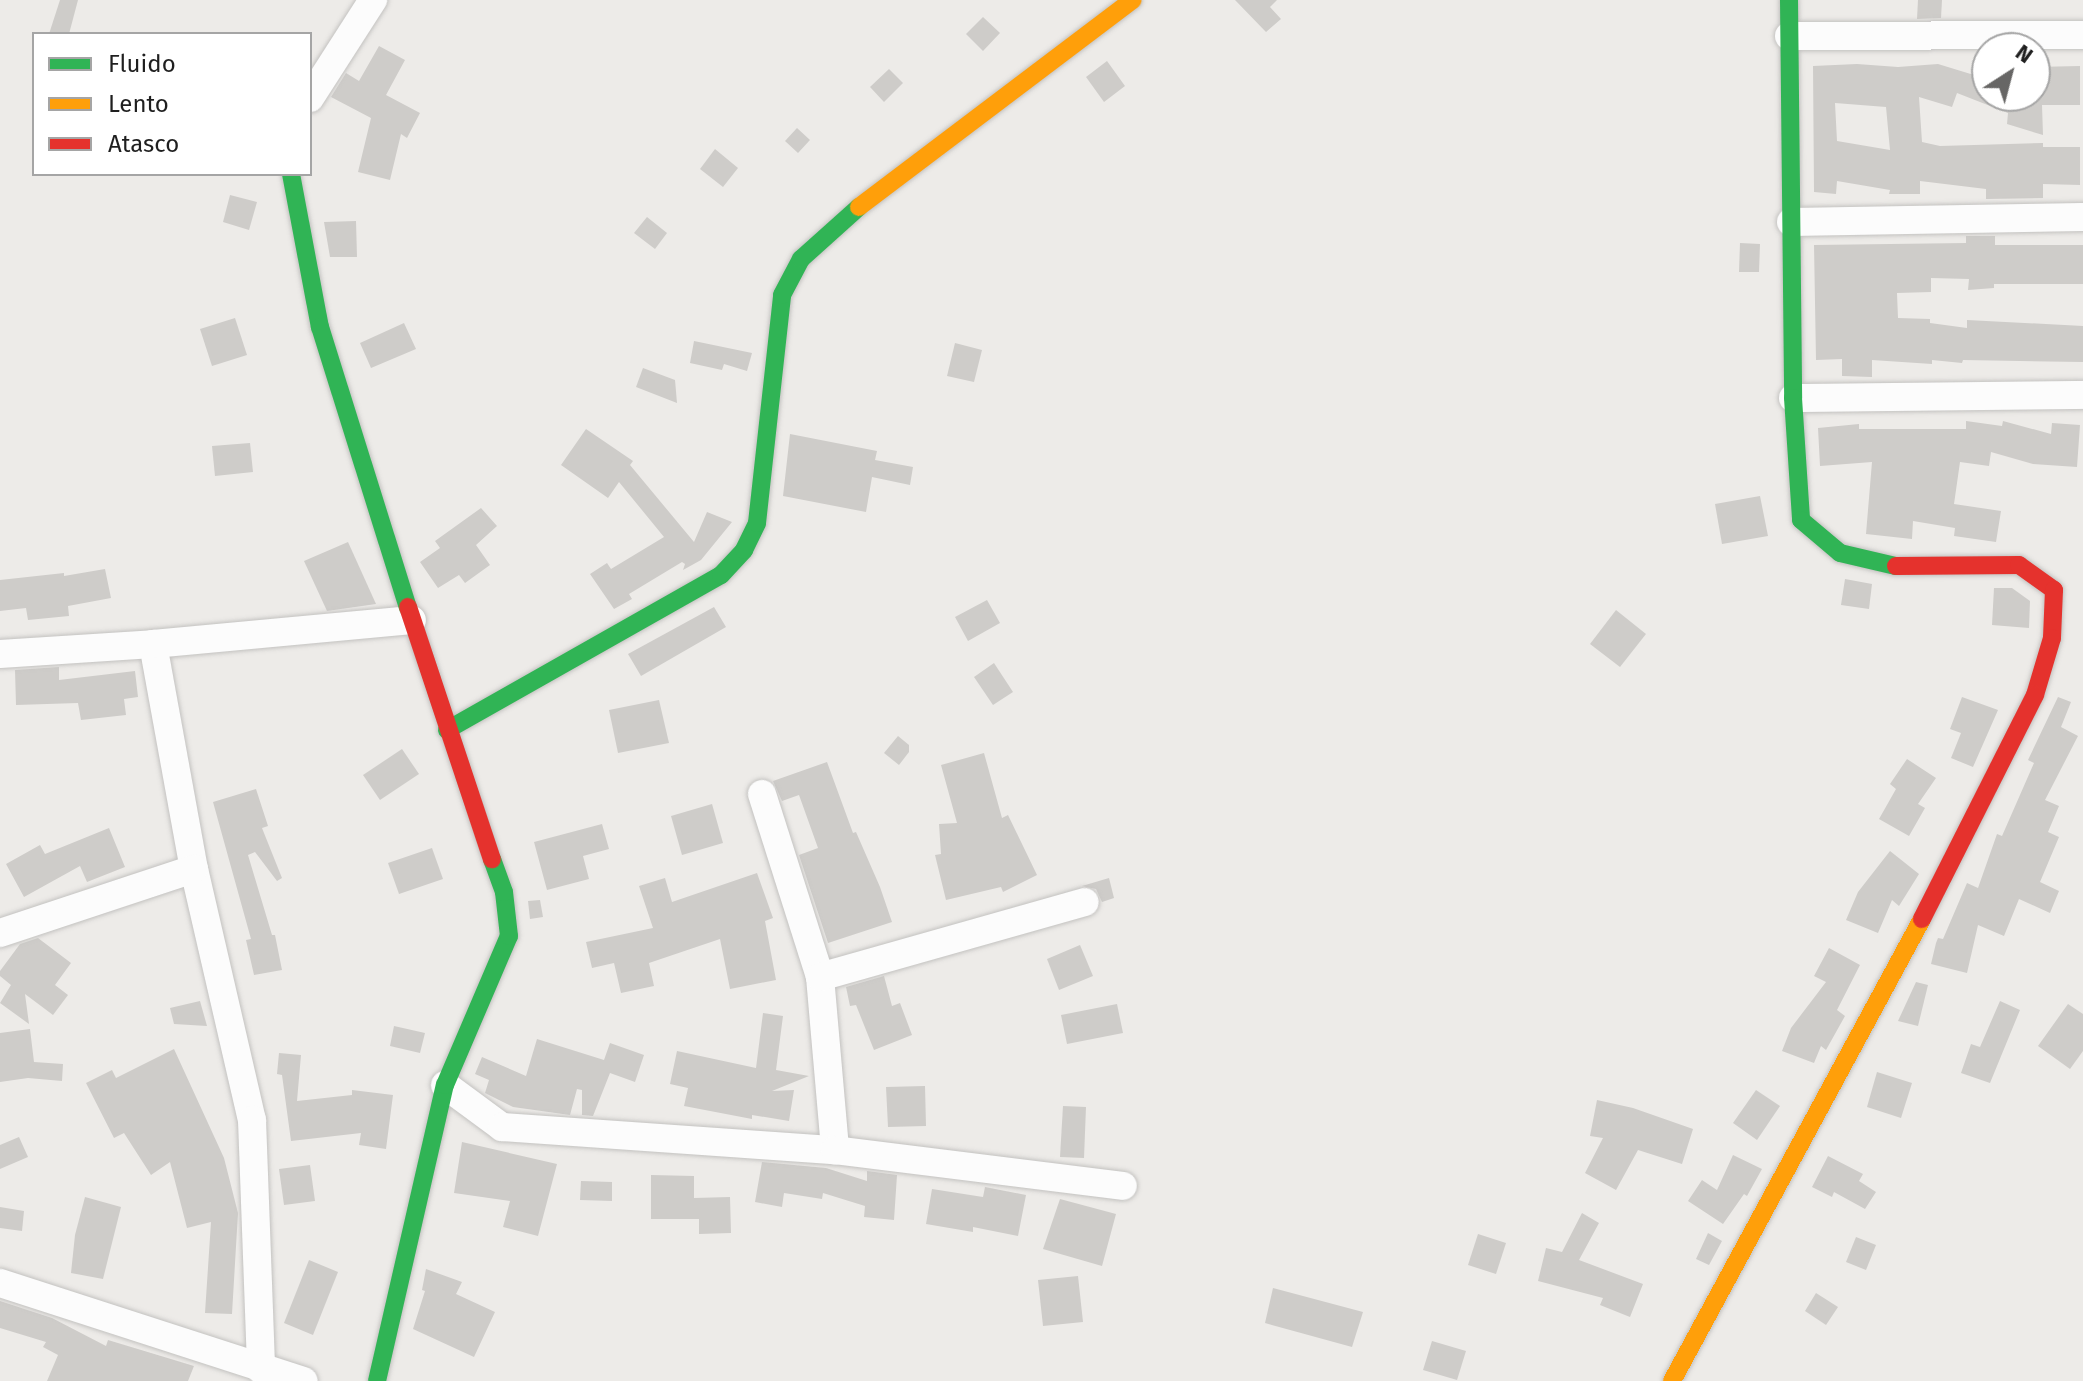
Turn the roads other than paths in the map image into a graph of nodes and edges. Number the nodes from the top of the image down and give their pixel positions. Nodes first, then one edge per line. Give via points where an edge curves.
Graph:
1 (373, 0) edge
2 (1133, 0) edge
3 (1789, 0) edge
4 (2083, 35) edge
5 (1789, 36) junction
6 (312, 95) edge
7 (291, 176) edge
8 (2083, 217) edge
9 (1791, 222) junction
10 (2083, 395) edge
11 (1793, 398) junction
12 (412, 620) junction
13 (153, 644) junction
14 (0, 654) edge
15 (447, 730) junction
16 (762, 794) dead end
17 (194, 869) junction
18 (1085, 902) dead end
19 (0, 933) edge
20 (820, 977) junction
21 (445, 1085) junction
22 (835, 1150) junction
23 (1123, 1186) dead end
24 (0, 1283) edge
25 (261, 1370) junction
26 (304, 1381) edge
27 (377, 1381) edge
28 (1672, 1381) edge

1 - 6 street
2 - 15 street via 835,225 801,259 782,295 757,523 744,550 721,575
3 - 5 street
4 - 5 street
5 - 9 street
7 - 12 street via 320,327
8 - 9 street
9 - 11 street
10 - 11 street
11 - 28 street via 1801,520 1840,553 1895,566 2019,565 2054,590 2052,638 2035,695 1900,963
12 - 13 street
12 - 15 street
13 - 14 street
13 - 17 street
15 - 21 street via 504,892 509,936
16 - 20 street
17 - 19 street
17 - 25 street via 252,1120
18 - 20 street
20 - 22 street
21 - 22 street via 502,1127
21 - 27 street
22 - 23 street
24 - 25 street
25 - 26 street

